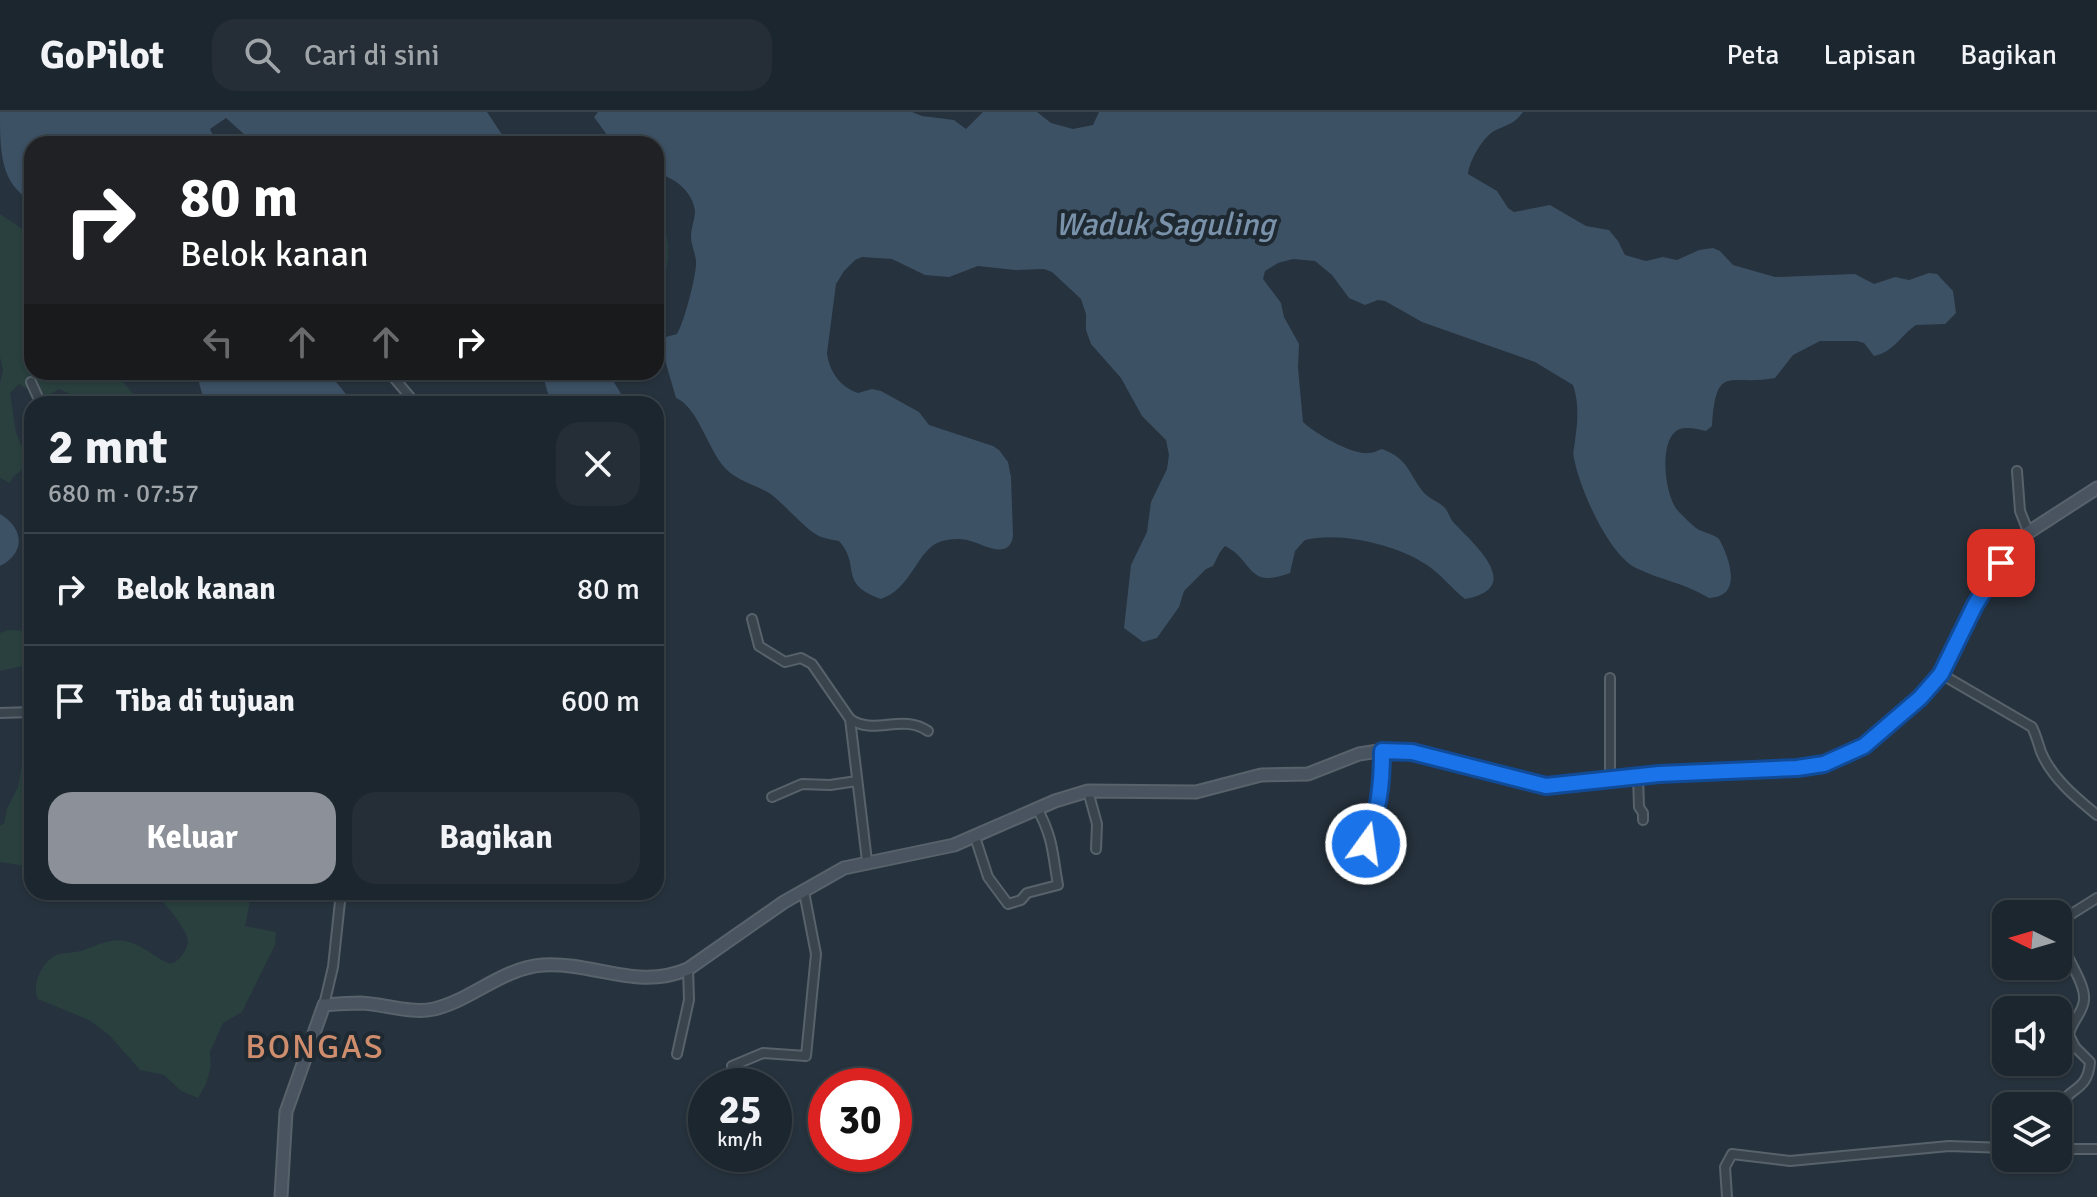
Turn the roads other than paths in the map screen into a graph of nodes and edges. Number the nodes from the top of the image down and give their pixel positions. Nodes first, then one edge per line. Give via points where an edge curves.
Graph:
1 (396, 380) edge
2 (31, 382) dead end
3 (37, 396) edge
4 (409, 396) edge
5 (2017, 471) dead end
6 (2097, 488) edge
7 (2028, 531) junction
8 (752, 619) dead end
9 (1941, 674) junction
10 (1610, 678) dead end
11 (24, 712) edge
12 (0, 713) edge
13 (850, 719) junction
14 (928, 731) dead end
15 (1382, 751) junction
16 (1638, 776) junction
17 (1610, 779) junction
18 (857, 781) junction
19 (1088, 791) junction
20 (772, 797) dead end
21 (1037, 808) junction
22 (2097, 815) edge
23 (1643, 820) dead end
24 (975, 837) junction
25 (1366, 844) dead end
26 (1096, 849) dead end
27 (867, 861) junction
28 (804, 892) junction
29 (2097, 898) edge
30 (340, 900) edge
31 (688, 969) junction
32 (324, 1005) junction
33 (677, 1054) dead end
34 (732, 1066) dead end
35 (2072, 1093) edge
36 (1992, 1148) edge
37 (2072, 1149) edge
38 (2097, 1149) edge
39 (281, 1197) edge
40 (1727, 1197) edge

1 - 4 street
2 - 3 street
5 - 7 street via 2020,511
6 - 7 main road
7 - 9 main road via 1975,605
8 - 13 street via 759,646 785,662 801,658 812,664
9 - 16 main road via 1881,733 1824,764
9 - 22 street via 2032,727 2051,769
10 - 17 street
11 - 12 street
13 - 14 street via 875,727 907,723
13 - 18 street
15 - 17 main road via 1412,752 1534,785
15 - 19 main road via 1308,774 1261,775 1196,792
15 - 25 street via 1381,792 1365,829
16 - 17 main road
16 - 23 street
18 - 20 street via 802,784
18 - 27 street
19 - 21 main road
19 - 26 street via 1097,824
21 - 24 main road
21 - 24 street via 1054,849 1058,885 1008,904 988,877
24 - 27 main road
27 - 28 main road
28 - 31 main road
28 - 34 street via 816,954 806,1056 763,1053
29 - 35 street via 2059,926 2084,994 2069,1035 2090,1062 2082,1086
30 - 32 street
31 - 32 main road via 649,980 544,965 432,1009
31 - 33 street via 689,1000
32 - 39 main road via 286,1112
36 - 40 street via 1949,1146 1790,1161 1736,1153 1726,1160
37 - 38 street

